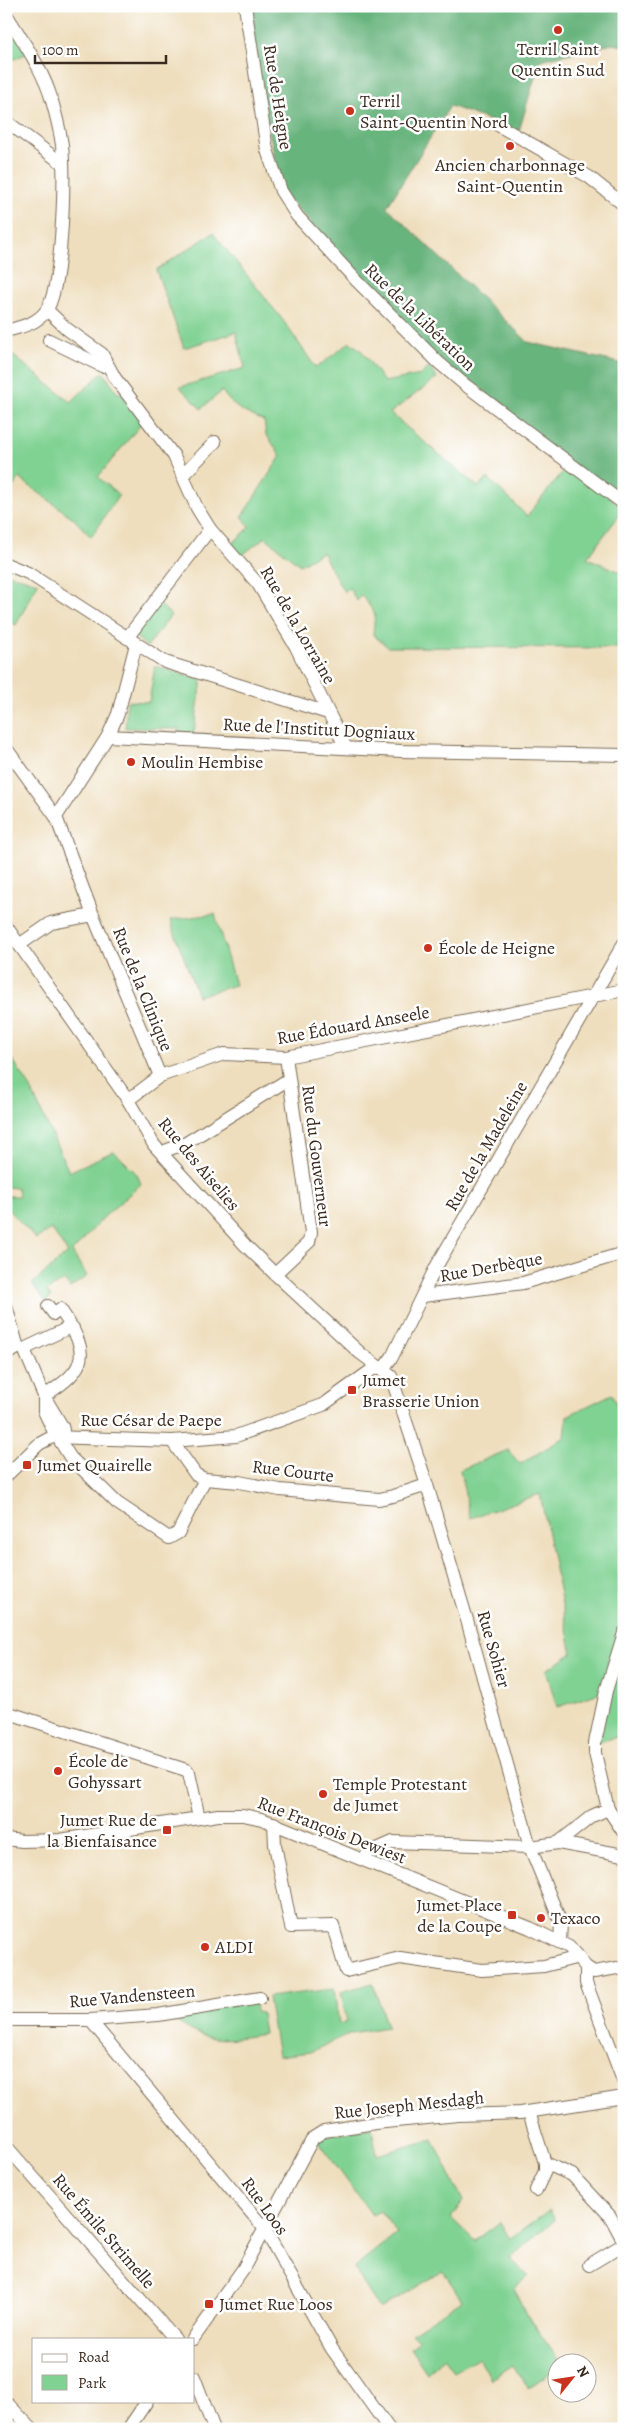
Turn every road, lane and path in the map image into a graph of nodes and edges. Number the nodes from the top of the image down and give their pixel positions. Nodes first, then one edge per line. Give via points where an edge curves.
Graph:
1 (245, 6) edge
2 (6, 14) edge
3 (6, 121) edge
4 (496, 124) dead end
5 (63, 164) junction
6 (281, 191) joint
7 (624, 205) edge
8 (47, 310) junction
9 (6, 331) edge
10 (48, 340) dead end
11 (107, 363) junction
12 (215, 442) dead end
13 (183, 474) junction
14 (624, 504) edge
15 (210, 529) junction
16 (6, 564) edge
17 (131, 641) junction
18 (328, 713) junction
19 (108, 736) junction
20 (6, 748) edge
21 (346, 748) junction
22 (624, 755) edge
23 (56, 817) junction
24 (93, 914) junction
25 (6, 926) edge
26 (624, 943) edge
27 (20, 945) junction
28 (624, 990) edge
29 (592, 996) junction
30 (286, 1058) junction
31 (160, 1076) junction
32 (289, 1079) junction
33 (128, 1100) junction
34 (162, 1152) junction
35 (624, 1253) edge
36 (275, 1274) junction
37 (422, 1296) junction
38 (6, 1306) edge
39 (48, 1306) dead end
40 (73, 1328) junction
41 (13, 1349) edge
42 (383, 1369) junction
43 (44, 1396) junction
44 (59, 1437) junction
45 (172, 1441) junction
46 (6, 1476) edge
47 (205, 1479) junction
48 (427, 1485) junction
49 (624, 1633) edge
50 (6, 1712) edge
51 (608, 1809) junction
52 (199, 1818) junction
53 (620, 1819) edge
54 (274, 1823) junction
55 (624, 1833) edge
56 (6, 1838) edge
57 (558, 1843) junction
58 (530, 1847) junction
59 (624, 1855) edge
60 (362, 1859) junction
61 (560, 1942) junction
62 (582, 1962) junction
63 (624, 1970) edge
64 (260, 1998) dead end
65 (6, 2020) edge
66 (90, 2020) junction
67 (624, 2083) edge
68 (624, 2097) edge
69 (529, 2112) junction
70 (6, 2146) edge
71 (545, 2163) junction
72 (536, 2190) dead end
73 (264, 2228) junction
74 (624, 2243) edge
75 (589, 2265) dead end
76 (173, 2338) edge
77 (194, 2338) edge
78 (195, 2380) edge
79 (6, 2402) edge
80 (146, 2402) edge
81 (32, 2429) edge
82 (128, 2429) edge
83 (214, 2429) edge
84 (389, 2429) edge

1 - 6 street, Rue de Heigne via 268,150
2 - 5 street via 29,51 52,99
3 - 5 street
4 - 7 street via 589,177
5 - 8 street via 64,194 56,278
6 - 14 street, Rue de la Libération via 314,237 421,347 464,384
8 - 9 street via 34,321
8 - 11 street, Rue de la Lorraine via 102,354
10 - 11 street via 102,366
11 - 13 street, Rue de la Lorraine via 174,456
12 - 13 street
13 - 15 street, Rue de la Lorraine via 196,508
15 - 17 street
15 - 18 street, Rue de la Lorraine via 258,584 296,648
16 - 17 street via 28,573
17 - 18 street via 165,662
17 - 19 street via 118,714
18 - 21 street, Rue de la Lorraine
19 - 21 street, Rue de l'Institut Dogniaux
19 - 23 street
20 - 23 street, Rue de la Clinique
21 - 22 street, Rue de l'Institut Dogniaux
23 - 24 street, Rue de la Clinique
24 - 27 street, Rue de la Clinique via 51,923
24 - 31 street, Rue de la Clinique
25 - 27 street, Rue des Aiselies
26 - 29 street, Rue de la Madeleine
27 - 33 street, Rue des Aiselies
28 - 29 street, Rue Édouard Anseele
29 - 30 street, Rue Édouard Anseele
29 - 37 street, Rue de la Madeleine
30 - 31 street, Rue Édouard Anseele via 224,1054
30 - 32 street, Rue du Gouverneur
31 - 33 street, Rue Édouard Anseele
32 - 34 street via 186,1142
32 - 36 street, Rue du Gouverneur via 311,1232 309,1242
33 - 34 street, Rue des Aiselies
34 - 36 street, Rue des Aiselies
35 - 37 street, Rue Derbèque via 523,1283
36 - 42 street, Rue des Aiselies via 360,1353
37 - 42 street, Rue de la Madeleine
38 - 41 street
39 - 40 street via 54,1314 60,1309
40 - 41 street
40 - 43 street via 81,1363 75,1373
41 - 43 street
42 - 45 street, Rue César de Paepe via 373,1369 323,1405 255,1431 220,1438
42 - 48 street, Rue Sohier via 391,1376 397,1389
43 - 44 street via 62,1426
44 - 45 street, Rue César de Paepe
44 - 46 street, Rue César de Paepe via 41,1442
44 - 47 street via 70,1457 101,1489 169,1538 178,1533
45 - 47 street via 196,1475
47 - 48 street, Rue Courte via 379,1499
48 - 58 street, Rue Sohier
49 - 51 street via 589,1754
50 - 52 street via 186,1770
51 - 53 street
51 - 57 street via 592,1816
52 - 54 street, Rue François Dewiest via 243,1815
52 - 56 street, Rue François Dewiest via 60,1840
53 - 55 street
54 - 60 street, Rue François Dewiest
54 - 62 street via 275,1845 291,1927 333,1926 346,1971 400,1958 482,1970
57 - 58 street
57 - 59 street
58 - 60 street via 393,1842
58 - 61 street, Rue Sohier via 561,1923
60 - 61 street, Rue François Dewiest
61 - 62 street, Rue François Dewiest
62 - 63 street via 594,1972
62 - 67 street via 586,1983
64 - 66 street, Rue Vandensteen via 158,2015
65 - 66 street, Rue Vandensteen
66 - 73 street, Rue Loos
68 - 69 street, Rue Joseph Mesdagh
69 - 71 street
69 - 73 street, Rue Joseph Mesdagh via 384,2122 324,2131 313,2138
70 - 76 street, Rue Émile Strimelle
71 - 72 street via 545,2171
71 - 74 street via 572,2175 610,2216
73 - 77 street, Rue Joseph Mesdagh via 243,2269
73 - 84 street, Rue Loos via 332,2349
74 - 75 street
78 - 83 street
79 - 81 street
80 - 82 street

